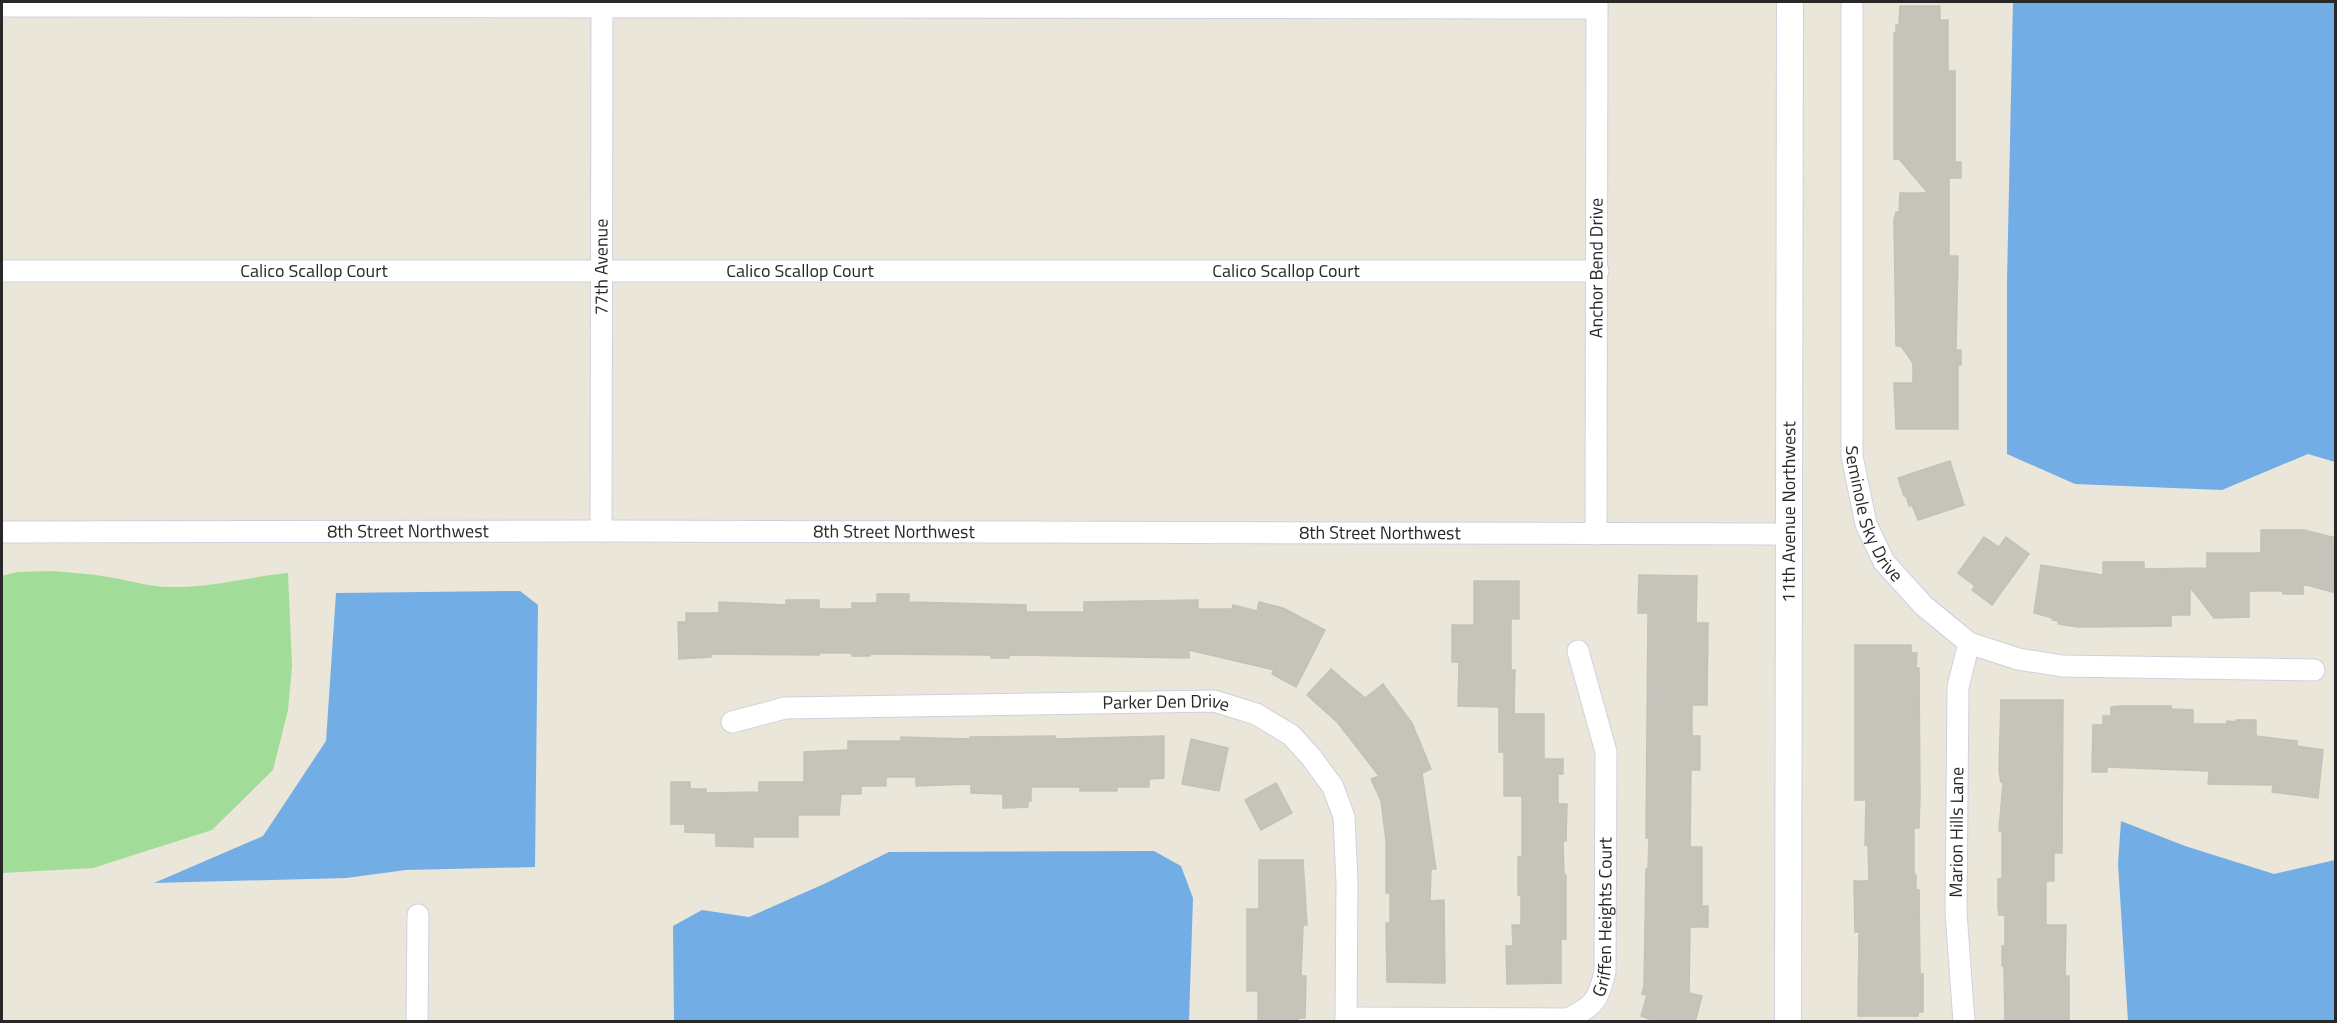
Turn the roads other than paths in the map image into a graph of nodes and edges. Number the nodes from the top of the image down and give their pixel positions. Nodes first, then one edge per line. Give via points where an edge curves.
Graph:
1 (1790, 2) edge
2 (1852, 2) edge
3 (602, 4) edge
4 (1597, 5) edge
5 (2, 6) edge
6 (2, 271) edge
7 (600, 271) junction
8 (1598, 271) junction
9 (601, 531) junction
10 (2, 532) edge
11 (1596, 534) junction
12 (1788, 534) junction
13 (1969, 643) junction
14 (1578, 651) dead end
15 (2314, 670) dead end
16 (732, 722) dead end
17 (418, 915) dead end
18 (1346, 1020) edge
19 (417, 1022) edge
20 (1788, 1022) edge
21 (1964, 1022) edge

1 - 12 street, 11th Avenue Northwest
2 - 13 street, Seminole Sky Drive via 1852,456 1866,524 1884,562 1924,606
3 - 4 street
3 - 5 street
3 - 7 street, 77th Avenue
4 - 8 street, Anchor Bend Drive
6 - 7 street, Calico Scallop Court
7 - 8 street, Calico Scallop Court
7 - 9 street, 77th Avenue
8 - 11 street, Anchor Bend Drive
9 - 10 street, 8th Street Northwest
9 - 11 street, 8th Street Northwest
11 - 12 street, 8th Street Northwest
12 - 20 street, 11th Avenue Northwest
13 - 15 street, Seminole Sky Drive via 2018,659 2062,666
13 - 21 street, Marion Hills Lane via 1958,687 1956,912
14 - 18 street, Griffen Heights Court via 1606,752 1605,971 1600,993 1589,1008 1568,1019
16 - 18 street, Parker Den Drive via 785,708 809,707 1214,701 1256,714 1291,735 1311,757 1334,787 1344,817
17 - 19 street

